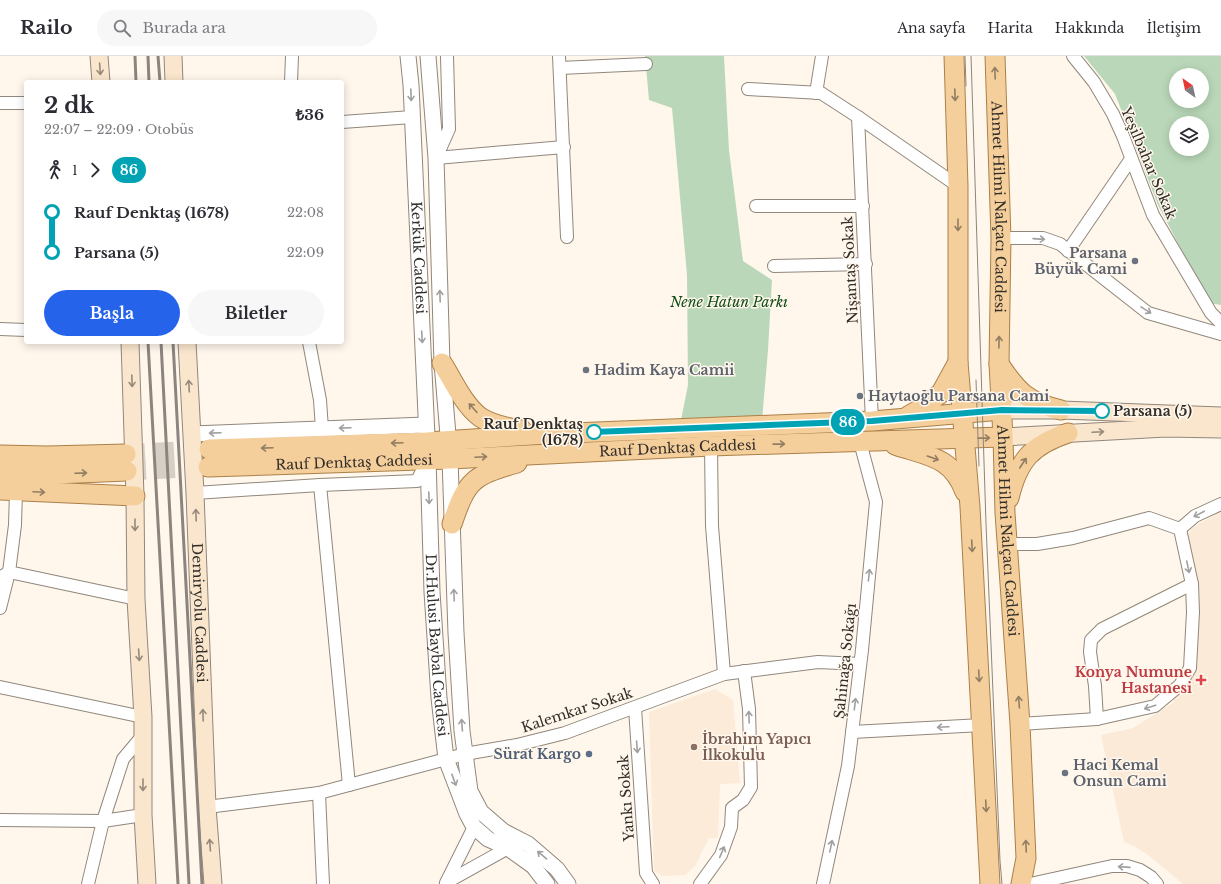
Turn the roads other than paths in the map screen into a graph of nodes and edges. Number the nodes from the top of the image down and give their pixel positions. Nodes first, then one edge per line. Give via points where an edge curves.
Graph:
1 (99, 56) edge
2 (173, 56) edge
3 (292, 56) edge
4 (408, 56) edge
5 (428, 56) edge
6 (447, 56) edge
7 (822, 56) edge
8 (954, 56) edge
9 (995, 56) edge
10 (1074, 56) edge
11 (560, 62) edge
12 (646, 64) dead end
13 (101, 80) edge
14 (174, 80) edge
15 (292, 80) edge
16 (748, 89) dead end
17 (816, 93) junction
18 (0, 103) edge
19 (24, 103) edge
20 (412, 117) junction
21 (858, 117) junction
22 (344, 122) edge
23 (564, 147) junction
24 (436, 158) junction
25 (1131, 159) junction
26 (958, 186) junction
27 (756, 206) dead end
28 (863, 206) junction
29 (567, 237) dead end
30 (1001, 238) junction
31 (1068, 251) junction
32 (866, 264) junction
33 (774, 266) dead end
34 (1221, 323) edge
35 (0, 329) edge
36 (24, 330) edge
37 (1221, 334) edge
38 (130, 344) edge
39 (187, 344) edge
40 (309, 344) edge
41 (958, 362) junction
42 (442, 363) junction
43 (999, 364) junction
44 (1002, 410) junction
45 (1061, 410) junction
46 (963, 414) junction
47 (1221, 416) edge
48 (905, 418) junction
49 (872, 421) junction
50 (322, 429) junction
51 (1221, 429) edge
52 (1068, 433) junction
53 (192, 434) junction
54 (547, 434) junction
55 (1003, 437) junction
56 (964, 438) junction
57 (882, 441) junction
58 (427, 442) junction
59 (860, 442) junction
60 (711, 446) junction
61 (449, 450) junction
62 (558, 453) junction
63 (0, 455) edge
64 (208, 458) tunnel mouth
65 (0, 472) edge
66 (320, 485) junction
67 (8, 490) edge
68 (195, 493) junction
69 (135, 496) junction
70 (1221, 504) edge
71 (970, 507) junction
72 (1005, 512) junction
73 (452, 524) junction
74 (1180, 529) junction
75 (1007, 544) junction
76 (10, 575) edge
77 (1192, 584) junction
78 (136, 599) junction
79 (0, 608) edge
80 (860, 664) junction
81 (744, 671) junction
82 (724, 674) junction
83 (0, 687) edge
84 (635, 708) junction
85 (143, 717) junction
86 (1097, 719) junction
87 (1020, 724) junction
88 (982, 725) junction
89 (852, 732) junction
90 (144, 734) junction
91 (465, 754) junction
92 (446, 759) junction
93 (349, 785) junction
94 (319, 793) junction
95 (207, 807) junction
96 (143, 815) junction
97 (0, 820) edge
98 (103, 821) junction
99 (474, 827) junction
100 (508, 848) junction
101 (446, 883) edge
102 (88, 884) edge
103 (147, 884) edge
104 (212, 884) edge
105 (323, 884) edge
106 (547, 884) edge
107 (568, 884) edge
108 (654, 884) edge
109 (700, 884) edge
110 (823, 884) edge
111 (990, 884) edge
112 (1021, 884) edge
113 (1030, 884) edge
114 (1157, 884) edge

1 -> 13 main road
2 - 14 main road
3 - 15 street
4 -> 20 street, Kerkük Caddesi
5 - 24 street, Kerkük Caddesi
6 - 24 street via 449,129
7 - 17 street
8 -> 26 main road
30 -> 9 main road, Ahmet Hilmi Nalçacı Caddesi
10 - 25 street, Yeşilbahar Sokak via 1094,82 1113,114
11 - 12 street
11 - 23 street
16 - 17 street
17 - 21 street via 822,93
18 - 19 street
20 - 22 street
20 -> 58 street, Kerkük Caddesi
21 - 26 street
21 - 28 street, Nişantaş Sokak
23 - 24 street
23 - 29 street
42 -> 24 street, Kerkük Caddesi
25 - 31 street
25 - 34 street, Yeşilbahar Sokak via 1153,215 1211,313
26 -> 41 main road
27 - 28 street
28 - 32 street, Nişantaş Sokak
30 -> 31 street via 1043,238 1060,244
43 -> 30 main road, Ahmet Hilmi Nalçacı Caddesi
31 -> 37 street via 1148,313
32 - 33 street
32 - 49 street, Nişantaş Sokak
35 - 36 street
38 -> 69 main road
53 -> 39 main road, Demiryolu Caddesi
40 - 50 street via 320,400
41 - 46 main road
41 - 48 main road via 941,393 926,406
54 -> 42 main road via 512,429 480,416 465,399
42 - 61 street, Kerkük Caddesi
43 - 44 main road, Ahmet Hilmi Nalçacı Caddesi
43 - 45 main road via 1014,385 1034,402
44 - 45 main road
44 - 46 main road, Rauf Denktaş Caddesi
44 - 55 main road, Ahmet Hilmi Nalçacı Caddesi
45 - 47 main road
46 - 48 main road, Rauf Denktaş Caddesi
46 - 56 main road
48 - 49 main road, Rauf Denktaş Caddesi
49 - 54 main road, Rauf Denktaş Caddesi
50 -> 53 street
58 -> 50 street
52 -> 51 main road via 1166,428
52 - 55 main road
72 -> 52 main road via 1018,470 1026,459 1043,443
53 - 68 main road, Demiryolu Caddesi
54 - 61 main road, Rauf Denktaş Caddesi
56 -> 55 main road, Rauf Denktaş Caddesi
55 - 72 main road, Ahmet Hilmi Nalçacı Caddesi
56 - 57 main road, Rauf Denktaş Caddesi
56 - 71 main road
57 - 59 main road, Rauf Denktaş Caddesi
57 -> 71 main road via 946,463 962,484
58 - 61 main road, Rauf Denktaş Caddesi
58 - 64 main road, Rauf Denktaş Caddesi
58 - 66 street via 417,481
58 -> 92 street, Dr.Hulusi Baybal Caddesi via 432,592
60 -> 59 main road, Rauf Denktaş Caddesi
80 -> 59 street, Şahinağa Sokağı via 876,502
60 - 62 main road, Rauf Denktaş Caddesi
60 - 82 street via 712,526
61 -> 62 main road, Rauf Denktaş Caddesi
61 - 73 street, Dr.Hulusi Baybal Caddesi
62 - 73 main road via 493,469 477,478 462,497
65 -> 63 main road via 55,474 126,462
66 - 68 street
66 - 93 street
67 -> 69 main road
67 - 76 street via 15,525
95 -> 68 main road, Demiryolu Caddesi
69 -> 78 main road
70 -> 74 street via 1195,516
71 -> 88 main road
72 - 75 main road, Ahmet Hilmi Nalçacı Caddesi
91 -> 73 street, Dr.Hulusi Baybal Caddesi via 456,633
74 - 75 street via 1149,518 1073,538 1038,544
74 -> 77 street
87 -> 75 main road, Ahmet Hilmi Nalçacı Caddesi
76 - 78 street
76 - 79 street
77 - 86 street via 1102,629 1091,640
77 -> 86 street via 1190,668 1180,685 1155,706
78 -> 85 main road
80 - 81 street, Kalemkar Sokak via 818,662
89 -> 80 street, Şahinağa Sokağı
81 - 82 street, Kalemkar Sokak
109 -> 81 street via 721,855 731,827 732,808 743,800 751,787 749,709
82 - 84 street, Kalemkar Sokak
83 - 85 street
84 - 91 street, Kalemkar Sokak via 565,733
84 -> 108 street, Yankı Sokak via 646,873
85 - 90 main road
86 - 87 street
112 -> 87 main road, Ahmet Hilmi Nalçacı Caddesi via 1026,858
88 -> 89 street
88 -> 111 main road
110 -> 89 street, Şahinağa Sokağı via 848,766
90 -> 96 main road
90 - 98 street via 123,759
91 - 92 street, Kalemkar Sokak
107 -> 91 street, Dr.Hulusi Baybal Caddesi via 557,869 528,844 503,831 481,812 470,791
92 - 93 street, Kalemkar Sokak
92 -> 99 street, Dr.Hulusi Baybal Caddesi
93 - 94 street, Kalemkar Sokak
94 - 95 street, Kalemkar Sokak
94 - 105 street
104 -> 95 main road, Demiryolu Caddesi
96 - 98 street
96 - 103 main road
97 - 98 street
98 - 102 street
99 - 100 street via 488,839
99 - 101 street
100 - 101 street
100 - 106 street via 533,866
114 -> 113 street via 1140,870 1127,866 1112,866

